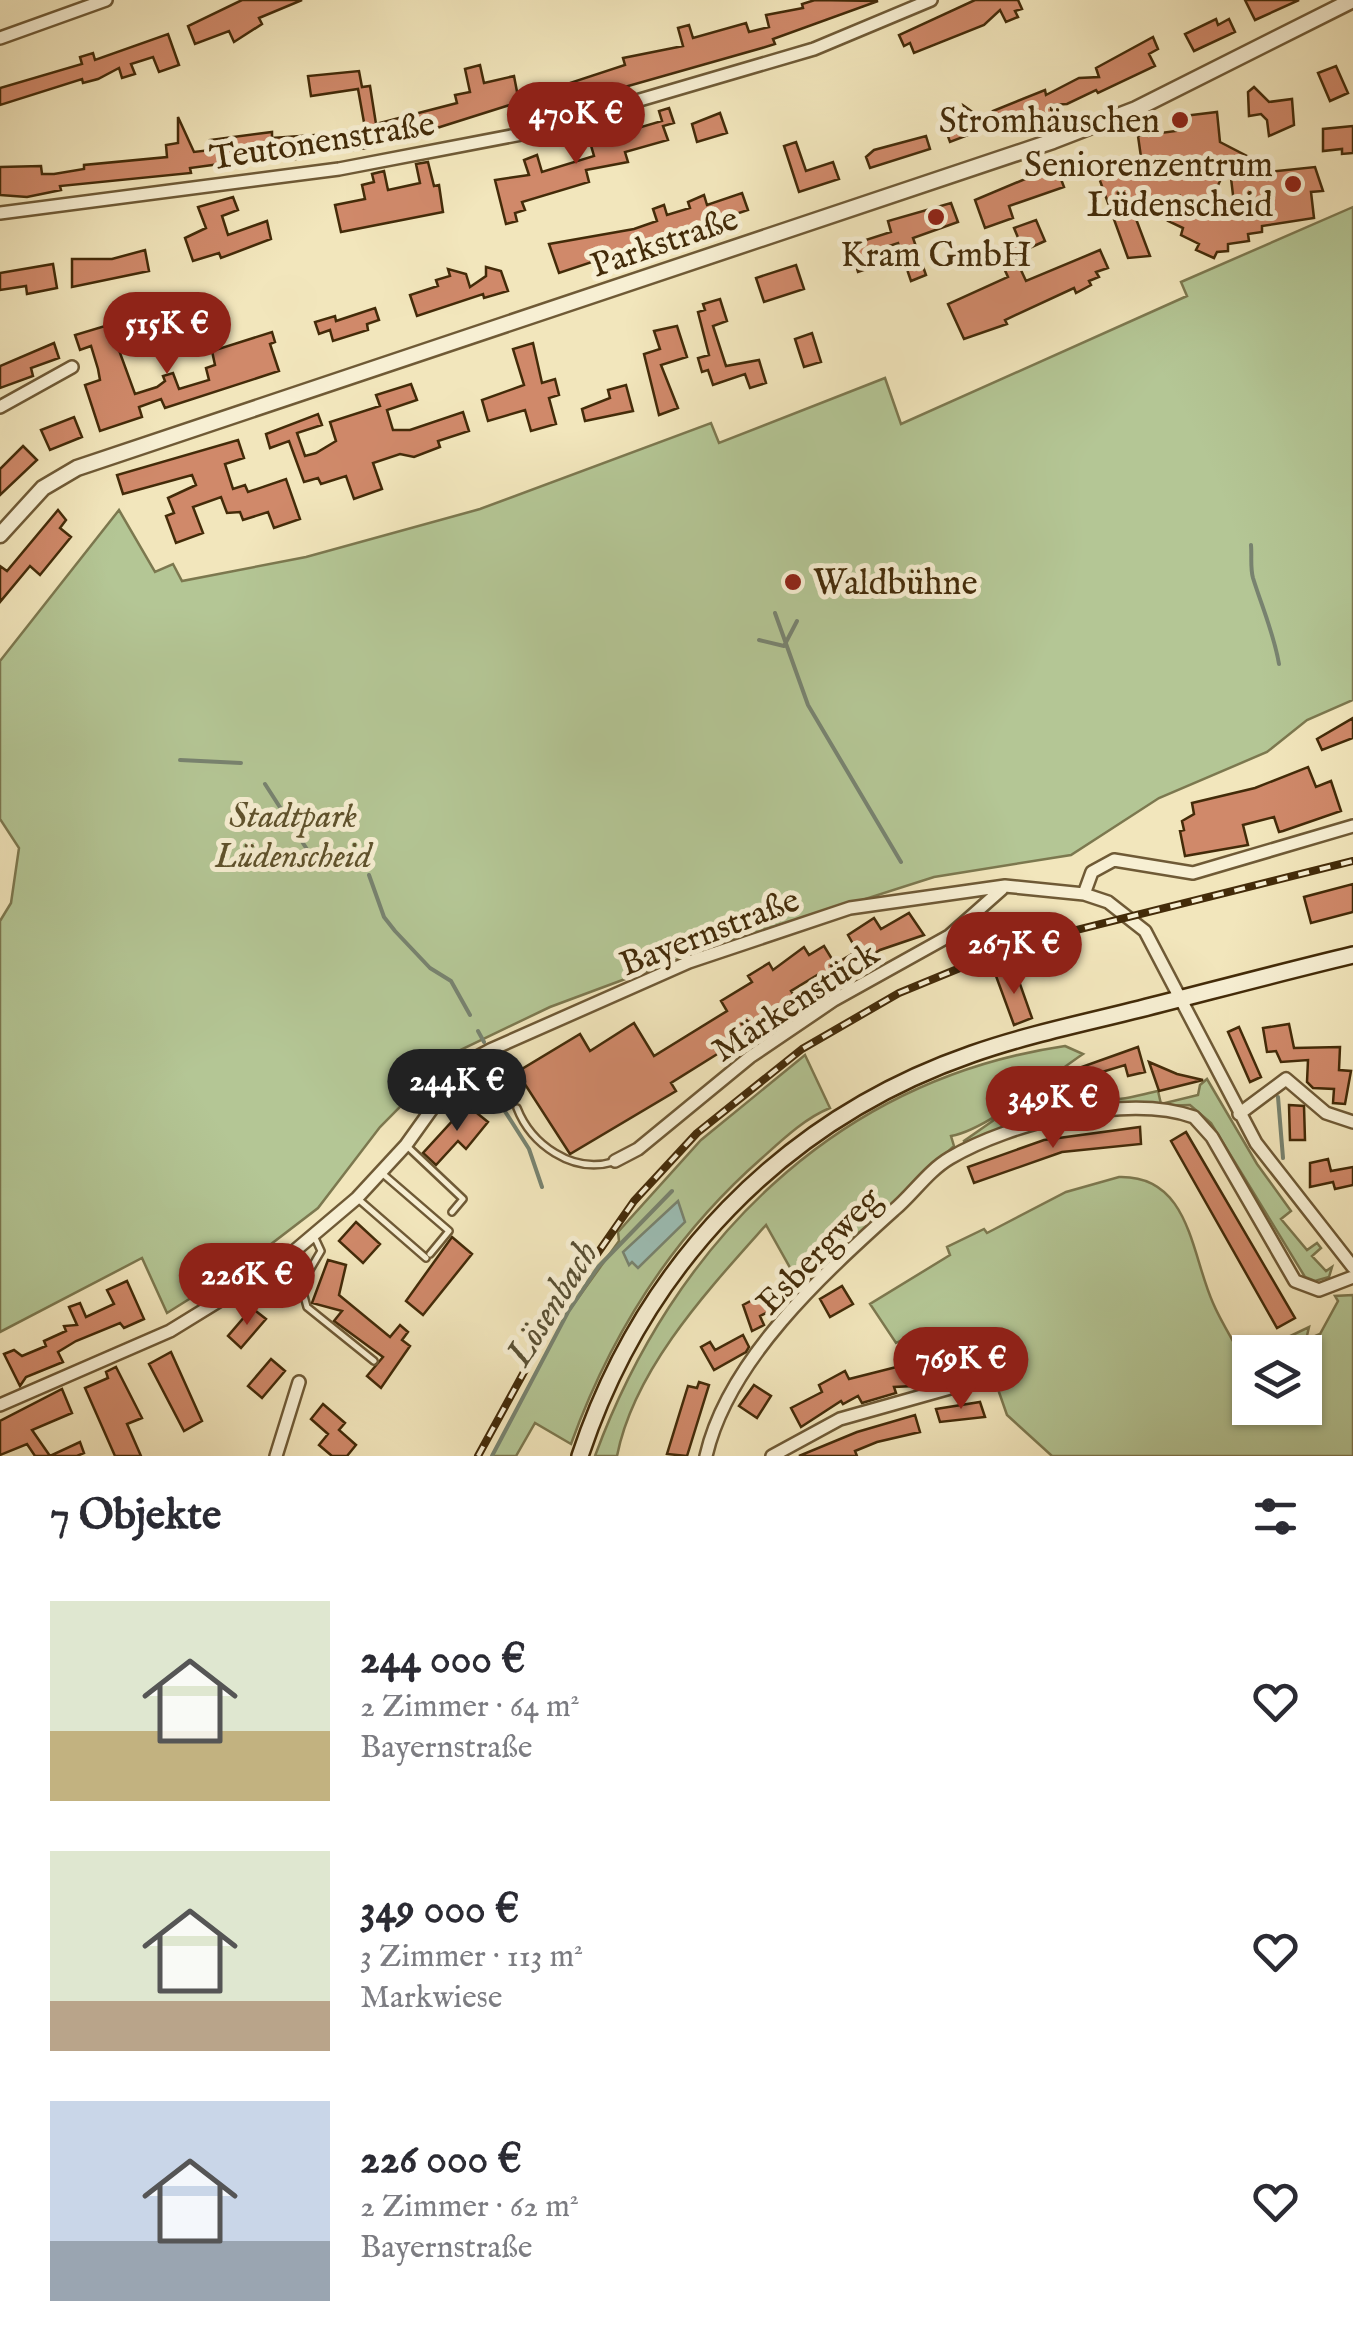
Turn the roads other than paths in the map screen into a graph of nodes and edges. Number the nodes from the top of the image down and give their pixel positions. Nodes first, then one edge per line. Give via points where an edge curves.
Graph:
1 (106, 0) edge
2 (931, 0) edge
3 (1353, 0) edge
4 (0, 38) edge
5 (0, 212) edge
6 (72, 367) dead end
7 (0, 407) edge
8 (0, 535) edge
9 (1353, 826) edge
10 (1005, 886) junction
11 (1084, 894) junction
12 (1353, 955) edge
13 (1182, 998) junction
14 (516, 1108) dead end
15 (1239, 1114) junction
16 (1353, 1122) edge
17 (406, 1145) junction
18 (616, 1162) joint
19 (380, 1172) junction
20 (357, 1198) junction
21 (452, 1212) dead end
22 (315, 1238) junction
23 (1353, 1267) edge
24 (1353, 1277) edge
25 (374, 1361) dead end
26 (993, 1376) dead end
27 (298, 1382) dead end
28 (0, 1405) edge
29 (276, 1456) edge
30 (580, 1456) edge
31 (706, 1456) edge
32 (772, 1456) edge

1 - 4 street
2 - 5 street, Teutonenstraße via 828,45 526,133 339,169
3 - 8 street, Parkstraße via 1136,109 1053,141 77,468 43,488
6 - 7 street
9 - 11 street via 1193,873 1114,860 1092,872
10 - 11 street, Bayernstraße
10 - 17 street, Bayernstraße via 850,908 689,962 464,1064
10 - 18 street, Märkenstück via 949,936 834,1000 750,1057
11 - 13 street via 1108,902 1145,931
12 - 13 main road
13 - 15 street
13 - 30 main road via 968,1055 884,1091 797,1144 711,1224 658,1292 615,1365
14 - 18 lane via 529,1133 561,1156 593,1167
15 - 16 street via 1286,1079 1326,1113
15 - 23 street via 1276,1173
17 - 19 street, Bayernstraße
17 - 21 lane via 463,1199
19 - 20 street, Bayernstraße
19 - 20 lane via 449,1231 428,1256
20 - 22 street, Bayernstraße
22 - 25 lane via 321,1251 301,1285 307,1308
22 - 28 street, Bayernstraße via 170,1331
24 - 31 street, Esbergweg via 1320,1290 1295,1281 1200,1121 1182,1112 1137,1110 1049,1120 962,1152 934,1171 798,1302 728,1400
26 - 32 street via 840,1419
27 - 29 street

